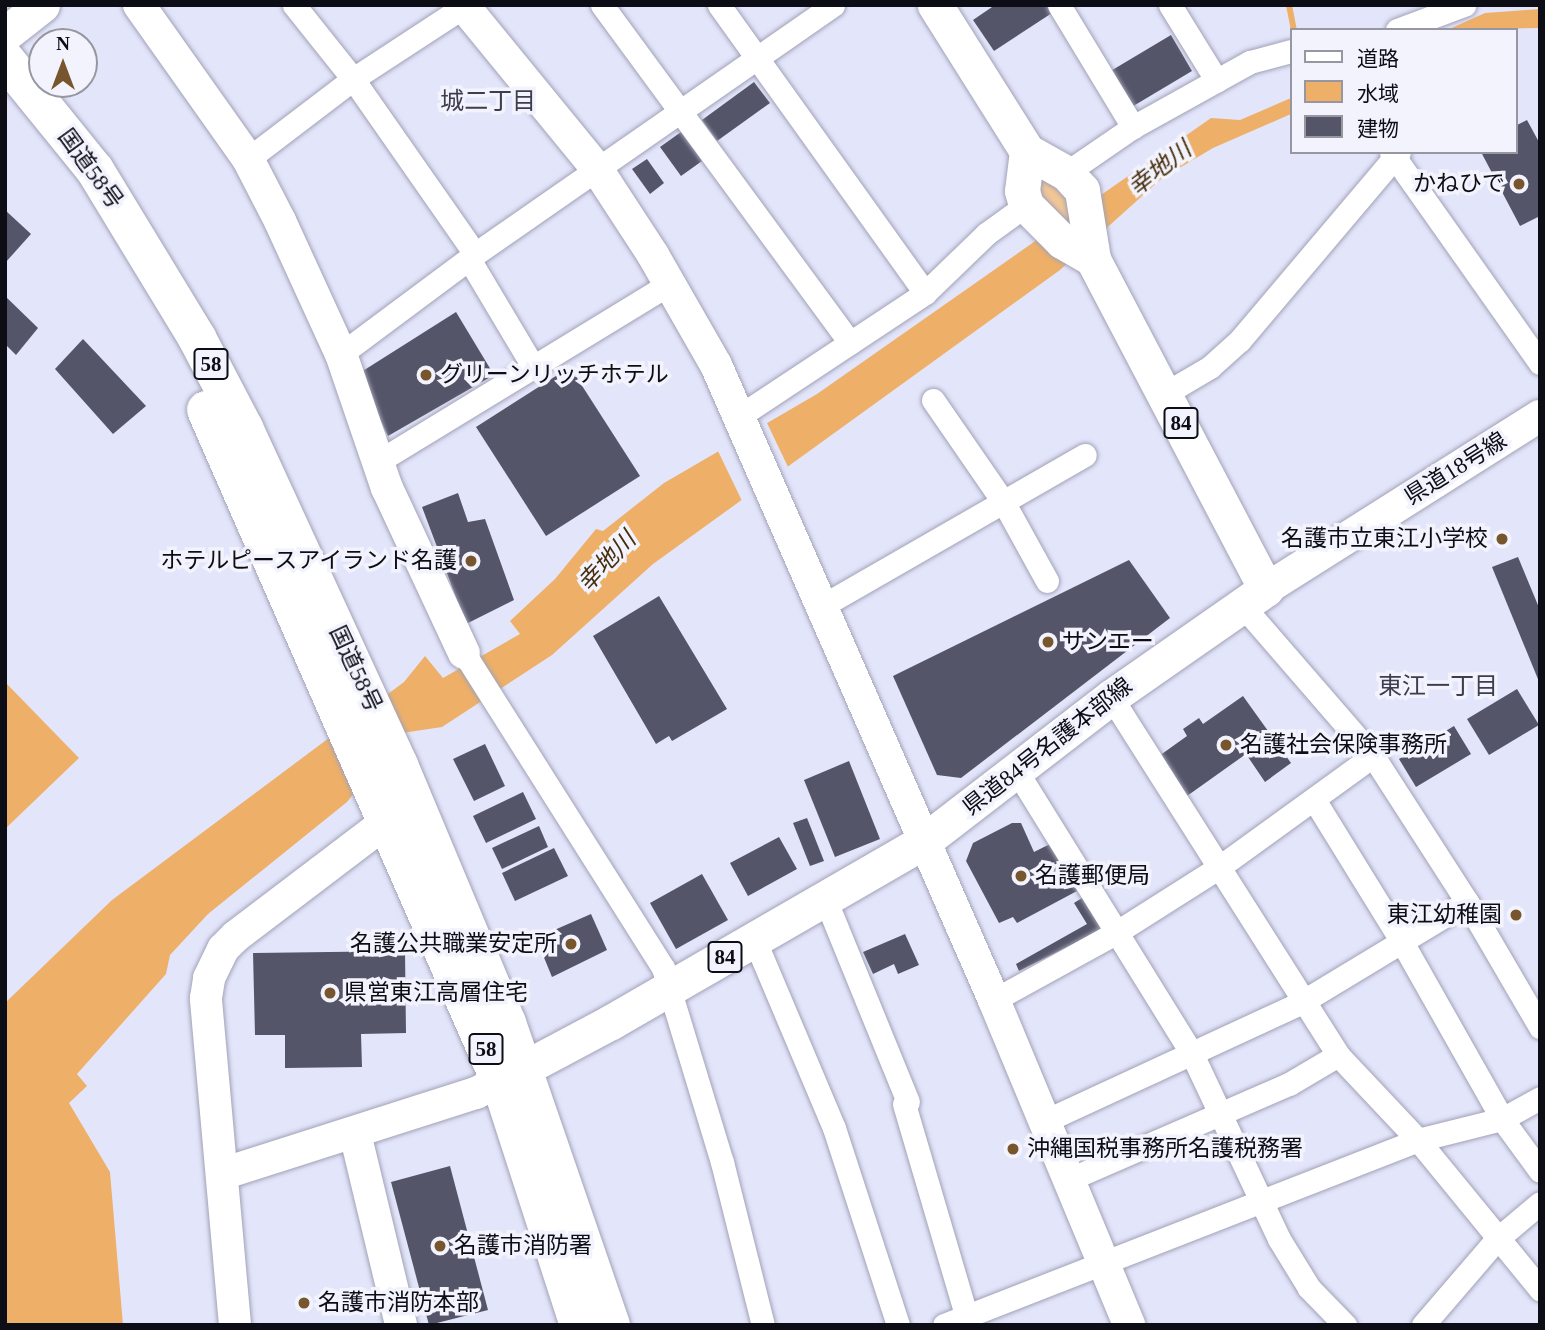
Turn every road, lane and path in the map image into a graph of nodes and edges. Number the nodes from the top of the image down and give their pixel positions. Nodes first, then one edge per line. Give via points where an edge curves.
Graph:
1 (42, 5) edge
2 (139, 5) edge
3 (294, 5) edge
4 (602, 5) edge
5 (719, 5) edge
6 (833, 5) edge
7 (935, 5) edge
8 (1059, 5) edge
9 (1170, 5) edge
10 (1464, 5) edge
11 (464, 6) edge
12 (1403, 28) edge
13 (5, 34) edge
14 (1290, 51) edge
15 (758, 58) junction
16 (5, 60) edge
17 (353, 79) junction
18 (1217, 81) junction
19 (5, 99) edge
20 (681, 111) junction
21 (1133, 127) junction
22 (1027, 151) junction
23 (1395, 154) edge
24 (248, 159) junction
25 (597, 169) junction
26 (1066, 173) junction
27 (1026, 205) junction
28 (472, 256) junction
29 (1093, 259) junction
30 (669, 284) junction
31 (926, 293) junction
32 (850, 343) junction
33 (341, 354) junction
34 (1540, 363) edge
35 (534, 368) junction
36 (1166, 393) junction
37 (933, 400) dead end
38 (1540, 416) edge
39 (740, 422) junction
40 (1085, 455) dead end
41 (379, 461) junction
42 (1003, 503) junction
43 (1047, 582) dead end
44 (1254, 597) junction
45 (822, 606) junction
46 (464, 653) joint
47 (1111, 697) junction
48 (355, 707) junction
49 (1373, 756) junction
50 (1016, 770) junction
51 (386, 773) junction
52 (1315, 801) junction
53 (389, 820) junction
54 (923, 842) junction
55 (1218, 868) junction
56 (826, 901) junction
57 (1467, 902) junction
58 (1117, 932) junction
59 (755, 941) junction
60 (1402, 942) junction
61 (669, 989) junction
62 (994, 1000) junction
63 (1302, 1002) junction
64 (1540, 1027) edge
65 (1192, 1054) junction
66 (1338, 1055) junction
67 (513, 1075) junction
68 (1540, 1098) edge
69 (1223, 1112) junction
70 (1502, 1119) junction
71 (1045, 1121) junction
72 (355, 1133) junction
73 (1418, 1140) junction
74 (1540, 1171) edge
75 (222, 1174) junction
76 (1070, 1179) junction
77 (1263, 1200) junction
78 (1540, 1203) edge
79 (1496, 1240) junction
80 (1105, 1262) junction
81 (1540, 1289) edge
82 (968, 1321) edge
83 (235, 1325) edge
84 (401, 1325) edge
85 (579, 1325) edge
86 (611, 1325) edge
87 (764, 1325) edge
88 (898, 1325) edge
89 (944, 1325) edge
90 (1129, 1325) edge
91 (1345, 1325) edge
92 (1423, 1325) edge

1 - 13 main road
2 - 24 street
3 - 17 street
4 - 20 street
5 - 15 street
6 - 15 street
7 - 22 main road, 84
8 - 21 street
9 - 18 street
10 - 12 street
11 - 17 street
11 - 25 street
14 - 18 street via 1250,62
15 - 20 street
15 - 31 street
16 - 48 highway, 国道58号 / 58 via 95,170 197,338
17 - 24 street
17 - 28 street
18 - 21 street
19 - 48 highway, 国道58号 / 58 via 75,187 173,345
20 - 25 street
20 - 32 street
21 - 26 street
22 - 26 main road, 84
22 - 27 main road via 1022,183
23 - 34 street
23 - 36 street via 1240,340 1210,367
24 - 33 street
25 - 28 street
25 - 30 street
26 - 29 main road, 84 via 1085,198
27 - 29 main road via 1062,241
27 - 31 street via 986,234
28 - 33 street
28 - 35 street
29 - 36 main road, 84
30 - 35 street
30 - 39 street via 716,365
31 - 32 street
32 - 39 street
33 - 41 street
35 - 41 street
36 - 44 main road, 84
37 - 42 street
38 - 44 street, 県道18号線
39 - 45 street
40 - 42 street
41 - 46 street via 387,488
42 - 43 street
42 - 45 street
44 - 47 main road, 県道84号名護本部線 / 84
44 - 49 street
45 - 54 street
46 - 61 street via 663,968
47 - 50 main road, 県道84号名護本部線 / 84
47 - 55 street
48 - 51 highway, 国道58号 / 58
49 - 52 street
49 - 57 street
50 - 54 main road, 県道84号名護本部線 / 84
50 - 58 street
51 - 53 highway, 国道58号 / 58
51 - 67 highway, 国道58号 / 58
52 - 55 street
52 - 60 street
53 - 67 highway, 国道58号 / 58
53 - 75 street via 236,936 215,964 206,998
54 - 56 main road, 県道84号名護本部線 / 84
54 - 62 street
55 - 58 street
55 - 63 street
56 - 59 main road, 県道84号名護本部線 / 84
56 - 82 street via 906,1103
57 - 60 street
57 - 64 street
58 - 62 street
58 - 65 street
59 - 61 main road, 県道84号名護本部線 / 84
59 - 88 street via 834,1128
60 - 63 street
60 - 70 street
61 - 67 main road, 県道84号名護本部線 / 84
61 - 87 street via 722,1162
62 - 71 street
63 - 65 street
63 - 66 street
65 - 69 street
65 - 71 street
66 - 69 street via 1289,1084
66 - 73 street
67 - 72 street
67 - 85 highway, 国道58号 / 58
67 - 86 highway, 国道58号 / 58
68 - 70 street
69 - 76 street
69 - 77 street
70 - 73 street
70 - 74 street
71 - 76 street
72 - 75 street
72 - 84 street
73 - 77 street
73 - 79 street
75 - 83 street
76 - 80 street
77 - 80 street
77 - 91 street via 1279,1239 1309,1288
78 - 79 street
79 - 81 street
79 - 92 street
80 - 82 street
80 - 90 street
82 - 89 street

